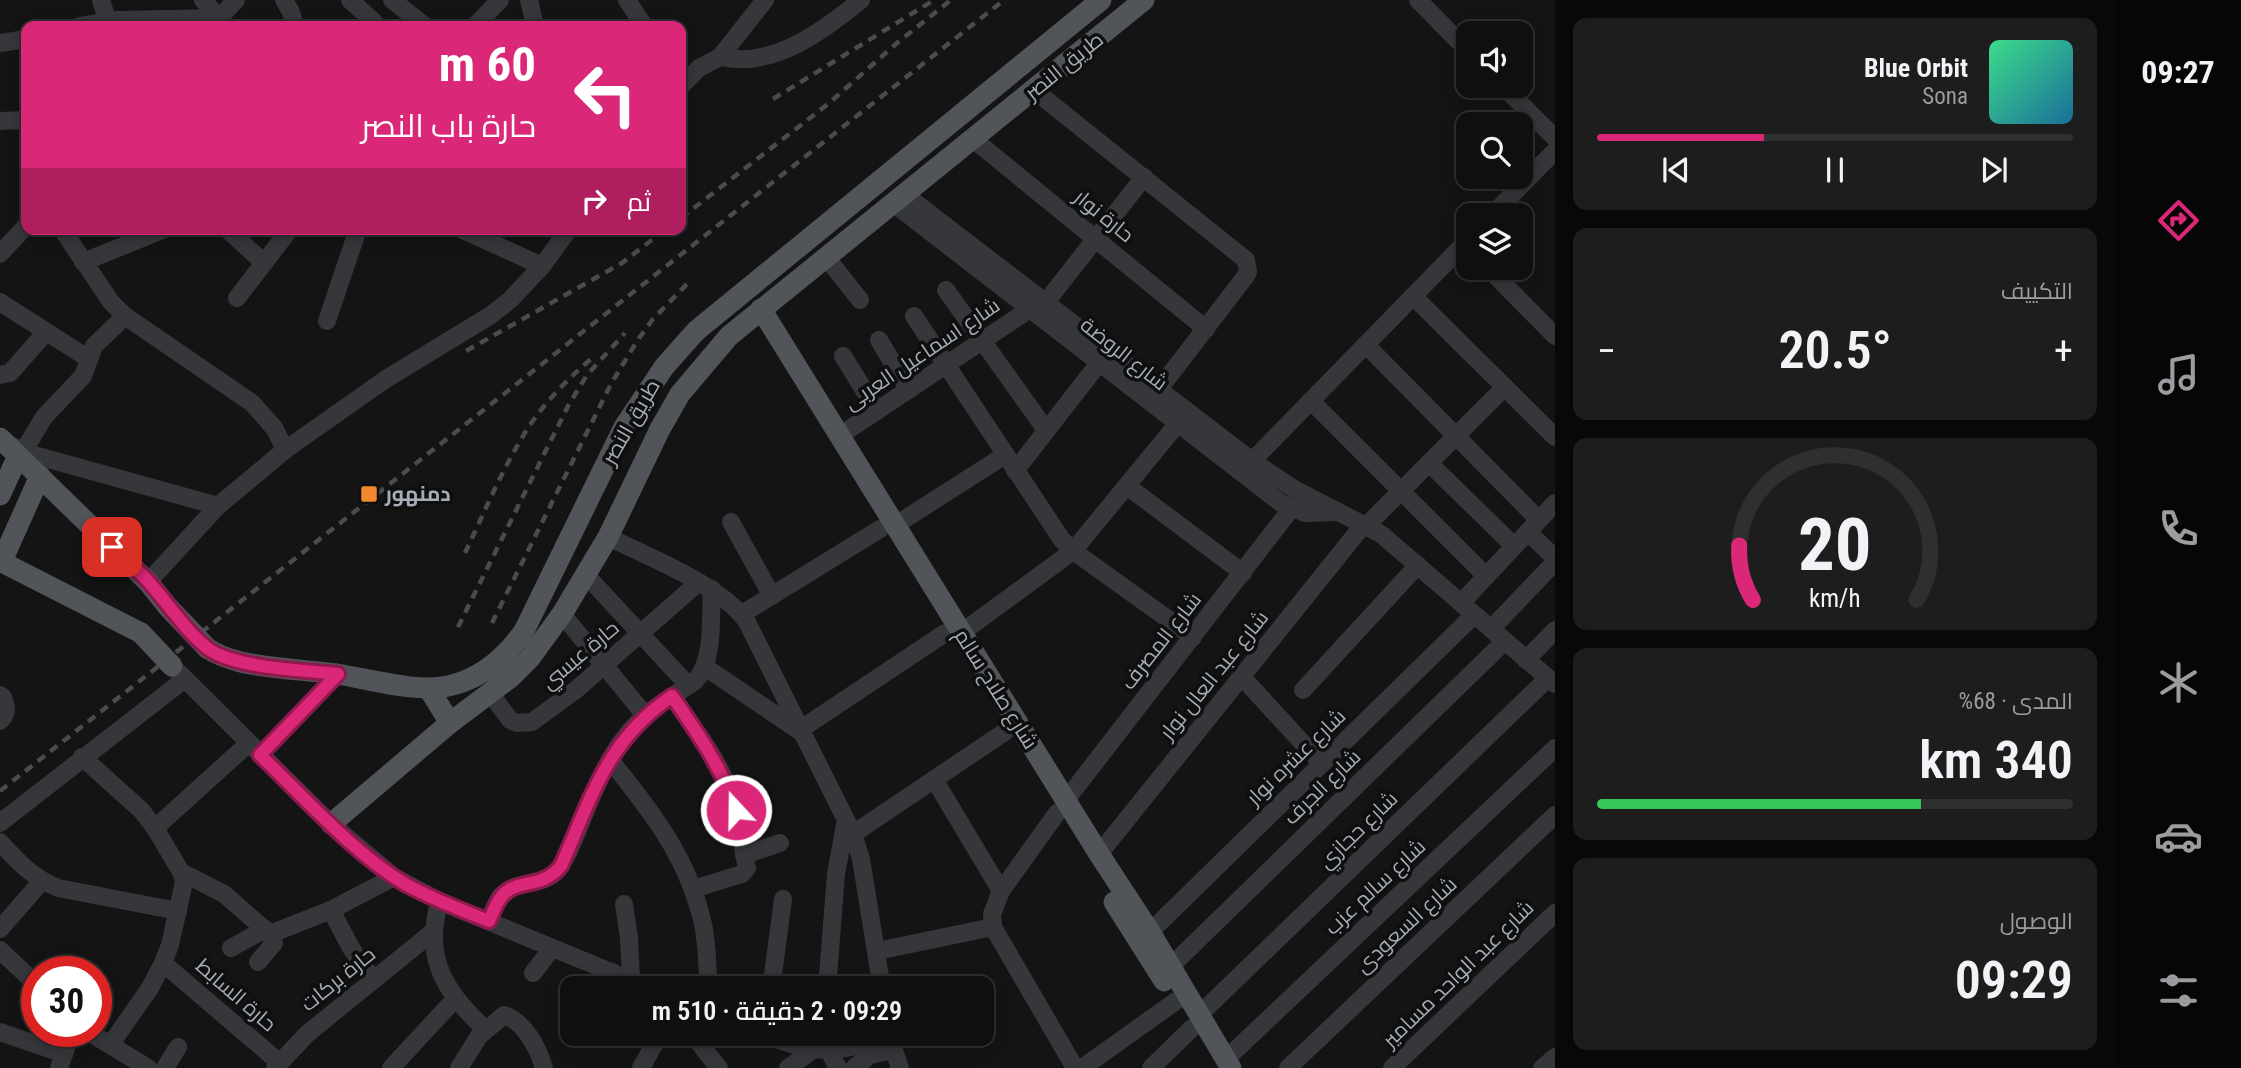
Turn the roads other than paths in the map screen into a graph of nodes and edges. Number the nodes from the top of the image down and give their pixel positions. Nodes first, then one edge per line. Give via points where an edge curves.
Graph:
1 (101, 0) edge
2 (203, 0) edge
3 (236, 0) edge
4 (284, 0) edge
5 (350, 0) edge
6 (392, 0) edge
7 (500, 0) edge
8 (528, 0) edge
9 (627, 0) edge
10 (765, 0) edge
11 (861, 0) edge
12 (1101, 0) edge
13 (1144, 0) edge
14 (1418, 0) edge
15 (107, 21) edge
16 (214, 21) edge
17 (216, 21) edge
18 (294, 21) edge
19 (373, 21) edge
20 (419, 21) edge
21 (480, 21) edge
22 (534, 21) edge
23 (641, 21) edge
24 (1456, 39) edge
25 (21, 40) edge
26 (0, 43) edge
27 (720, 57) junction
28 (686, 80) edge
29 (1034, 90) junction
30 (1515, 98) edge
31 (21, 120) edge
32 (0, 121) edge
33 (1555, 138) edge
34 (973, 139) junction
35 (1555, 151) edge
36 (1144, 177) junction
37 (898, 199) junction
38 (1504, 203) edge
39 (21, 231) edge
40 (66, 235) edge
41 (150, 235) edge
42 (234, 235) edge
43 (285, 235) edge
44 (356, 235) edge
45 (475, 235) edge
46 (565, 235) edge
47 (1096, 239) junction
48 (2, 249) edge
49 (1456, 255) edge
50 (826, 257) junction
51 (83, 262) junction
52 (264, 262) junction
53 (542, 266) junction
54 (1500, 280) edge
55 (946, 290) dead end
56 (1413, 296) junction
57 (237, 298) dead end
58 (860, 300) dead end
59 (0, 302) edge
60 (1038, 306) junction
61 (755, 314) junction
62 (125, 316) junction
63 (914, 316) dead end
64 (327, 321) dead end
65 (1206, 328) junction
66 (46, 332) junction
67 (1555, 336) edge
68 (879, 340) dead end
69 (983, 341) junction
70 (1366, 345) junction
71 (843, 356) dead end
72 (89, 359) junction
73 (1099, 363) junction
74 (946, 365) junction
75 (0, 375) edge
76 (656, 379) junction
77 (1505, 387) junction
78 (1159, 389) junction
79 (909, 390) junction
80 (680, 394) junction
81 (1311, 401) junction
82 (877, 411) junction
83 (633, 413) junction
84 (1183, 417) junction
85 (660, 429) junction
86 (1046, 430) junction
87 (839, 436) junction
88 (1456, 436) junction
89 (1555, 437) edge
90 (0, 438) edge
91 (285, 450) junction
92 (21, 454) junction
93 (1005, 455) junction
94 (1252, 461) junction
95 (1429, 463) junction
96 (1015, 471) junction
97 (40, 476) junction
98 (1127, 486) junction
99 (1401, 491) junction
100 (0, 495) edge
101 (1555, 503) edge
102 (218, 506) junction
103 (1291, 509) junction
104 (1339, 512) junction
105 (731, 522) dead end
106 (1365, 525) junction
107 (1533, 526) junction
108 (887, 527) junction
109 (608, 537) junction
110 (1514, 547) junction
111 (1073, 551) junction
112 (1555, 560) edge
113 (1, 561) edge
114 (1418, 565) junction
115 (1243, 573) junction
116 (586, 575) junction
117 (1486, 576) junction
118 (148, 582) junction
119 (705, 586) junction
120 (772, 596) junction
121 (1468, 609) junction
122 (562, 614) junction
123 (742, 614) junction
124 (1555, 630) edge
125 (953, 633) junction
126 (640, 634) junction
127 (1498, 635) junction
128 (1193, 637) junction
129 (1526, 660) junction
130 (604, 666) junction
131 (705, 667) junction
132 (178, 673) junction
133 (338, 674) junction
134 (1242, 677) junction
135 (1553, 684) edge
136 (688, 685) junction
137 (429, 689) junction
138 (1303, 690) dead end
139 (490, 693) junction
140 (0, 695) edge
141 (672, 696) junction
142 (645, 715) junction
143 (0, 721) edge
144 (450, 723) junction
145 (1006, 731) junction
146 (802, 732) junction
147 (1555, 748) edge
148 (255, 749) junction
149 (82, 757) junction
150 (610, 760) junction
151 (1321, 764) junction
152 (934, 779) junction
153 (1062, 806) junction
154 (1555, 815) edge
155 (0, 823) edge
156 (331, 824) junction
157 (849, 827) junction
158 (155, 828) junction
159 (0, 842) edge
160 (780, 843) dead end
161 (1099, 854) junction
162 (744, 855) junction
163 (181, 872) junction
164 (394, 877) junction
165 (41, 881) junction
166 (693, 889) junction
167 (1000, 891) junction
168 (783, 899) dead end
169 (439, 901) junction
170 (624, 904) dead end
171 (177, 911) junction
172 (331, 911) junction
173 (1555, 913) edge
174 (489, 921) junction
175 (992, 927) junction
176 (0, 929) edge
177 (267, 931) junction
178 (434, 931) junction
179 (1150, 932) junction
180 (231, 948) dead end
181 (552, 948) junction
182 (0, 950) edge
183 (877, 951) junction
184 (258, 962) dead end
185 (163, 963) junction
186 (1171, 966) junction
187 (21, 970) edge
188 (612, 972) junction
189 (533, 973) dead end
190 (609, 976) edge
191 (622, 976) edge
192 (631, 976) edge
193 (707, 976) edge
194 (773, 976) edge
195 (828, 976) edge
196 (880, 976) edge
197 (373, 980) junction
198 (455, 999) junction
199 (1176, 1001) junction
200 (1196, 1021) junction
201 (485, 1030) junction
202 (0, 1031) edge
203 (112, 1042) edge
204 (112, 1046) edge
205 (653, 1046) edge
206 (701, 1046) edge
207 (821, 1046) edge
208 (823, 1046) edge
209 (882, 1046) edge
210 (892, 1046) edge
211 (178, 1047) dead end
212 (1555, 1057) edge
213 (62, 1061) edge
214 (278, 1065) edge
215 (1224, 1065) edge
216 (144, 1067) edge
217 (717, 1067) edge
218 (165, 1068) edge
219 (390, 1068) edge
220 (459, 1068) edge
221 (544, 1068) edge
222 (641, 1068) edge
223 (788, 1068) edge
224 (838, 1068) edge
225 (855, 1068) edge
226 (900, 1068) edge
227 (1075, 1068) edge
228 (1082, 1068) edge
229 (1151, 1068) edge
230 (1289, 1068) edge
231 (1392, 1068) edge
232 (1542, 1068) edge

1 - 15 street
2 - 16 street
3 - 17 street
4 - 18 street
5 - 19 street
6 - 20 street
7 - 21 street
8 - 22 street
9 - 23 street
10 - 27 street
11 - 27 street via 784,51 733,60
12 - 76 main road, طريق النصر via 704,324
13 - 29 main road, طريق النصر
14 - 24 street
25 - 26 street
27 - 28 street
29 - 34 main road, طريق النصر
29 - 36 street
30 - 33 street
31 - 32 street
34 - 37 main road, طريق النصر
34 - 47 street, حارة نوار
35 - 38 street
36 - 47 street, شارع اسماعيل العربى
36 - 65 street via 1246,260 1248,272
37 - 50 main road, طريق النصر
37 - 60 street, شارع الروضة
39 - 48 street
40 - 51 street
41 - 51 street
42 - 52 street
43 - 52 street
44 - 64 street
45 - 53 street
46 - 53 street
47 - 60 street, شارع اسماعيل العربى
47 - 65 street, حارة نوار
49 - 56 street
50 - 58 street
50 - 61 main road, طريق النصر
51 - 62 street
52 - 57 street
53 - 91 street via 491,315 386,379
54 - 67 street
55 - 69 street
56 - 70 street
56 - 77 street
59 - 66 street
60 - 69 street, شارع اسماعيل العربى
60 - 73 street, شارع الروضة
60 - 78 street, شارع الروضة
61 - 80 main road, طريق النصر via 711,355
61 - 87 main road, شارع صلاح سالم
61 - 108 main road, شارع صلاح سالم
62 - 72 street via 94,346
62 - 91 street via 252,403 275,429
63 - 74 street
65 - 78 street
66 - 72 street
66 - 75 street via 12,371
68 - 79 street
69 - 74 street, شارع اسماعيل العربى
69 - 86 street
70 - 81 street
70 - 88 street
71 - 82 street
72 - 92 street via 83,376 44,417
73 - 84 street, شارع الروضة
73 - 86 street
74 - 79 street, شارع اسماعيل العربى
74 - 93 street
76 - 80 main road via 663,388
76 - 83 main road, طريق النصر
77 - 88 street, شارع عبد العال نوار
77 - 89 street
78 - 84 street, شارع الروضة
79 - 82 street, شارع اسماعيل العربى
80 - 85 main road, طريق النصر
81 - 94 street
81 - 99 street
82 - 87 street, شارع اسماعيل العربى
83 - 85 main road via 646,414
83 - 137 main road, طريق النصر via 513,647 484,672
84 - 94 street, شارع الروضة
84 - 98 street
84 - 103 street, شارع الروضة
85 - 109 main road, طريق النصر
86 - 96 street
87 - 108 main road, شارع صلاح سالم
88 - 95 street, شارع عبد العال نوار
88 - 107 street
90 - 92 main road, طريق النصر
91 - 102 street
92 - 97 main road, طريق النصر
92 - 100 main road
92 - 102 street
93 - 96 street
93 - 108 street
94 - 104 street, شارع الروضة
95 - 99 street, شارع عبد العال نوار
95 - 110 street
96 - 111 street
97 - 113 main road
97 - 118 main road, طريق النصر
98 - 111 street
98 - 115 street
99 - 106 street, شارع عبد العال نوار
99 - 117 street
101 - 107 street, شارع عشره نوار
102 - 118 street
103 - 104 street, شارع الروضة
103 - 115 street, شارع المصرف
104 - 106 street, شارع الروضة
105 - 120 street
106 - 114 street, شارع الروضة
106 - 134 street, شارع عبد العال نوار
107 - 110 street, شارع عشره نوار
107 - 112 street
108 - 120 street
108 - 125 main road, شارع صلاح سالم
109 - 116 main road, طريق النصر
109 - 119 street
110 - 117 street, شارع عشره نوار
111 - 125 street
111 - 128 street
112 - 127 street, شارع الجرف
113 - 132 main road, bridge via 141,633
114 - 121 street, شارع الروضة
114 - 138 street
115 - 128 street, شارع المصرف
116 - 122 main road, طريق النصر
116 - 126 street
117 - 121 street, شارع عشره نوار
118 - 133 main road, طريق النصر, bridge via 215,654 245,663
119 - 123 street
119 - 126 street, حارة عيسي
119 - 131 street
120 - 123 street
121 - 127 street, شارع الروضة
121 - 151 street, شارع عشره نوار
122 - 130 street
122 - 139 main road, طريق النصر via 530,658
123 - 146 street
124 - 129 street
125 - 145 main road, شارع صلاح سالم
125 - 146 street
125 - 153 main road, شارع صلاح سالم
126 - 130 street, حارة عيسي
126 - 136 street
127 - 129 street, شارع الروضة
127 - 186 street, شارع الجرف
128 - 153 street, شارع المصرف
129 - 135 street, شارع الروضة
130 - 139 street, حارة عيسي via 555,706 524,724 510,720
130 - 142 street
131 - 136 street
131 - 146 street
132 - 148 street
132 - 149 street
133 - 137 main road, طريق النصر
133 - 148 street
134 - 151 street
134 - 161 street, شارع عبد العال نوار
135 - 200 street, شارع حجازي
136 - 141 street
137 - 144 main road
139 - 144 main road, طريق النصر
140 - 143 street via 6,708
141 - 142 street
141 - 162 street via 724,779 736,810
142 - 150 street
144 - 156 main road, طريق النصر
145 - 152 street
145 - 153 main road, شارع صلاح سالم
146 - 157 street
147 - 215 street, شارع سالم عزب
148 - 156 street
148 - 158 street
149 - 155 street
149 - 158 street
150 - 166 street via 658,821
150 - 174 street via 561,866 541,882 507,891
151 - 179 street, شارع عشره نوار
152 - 157 street
152 - 167 street
153 - 161 main road, شارع صلاح سالم
153 - 167 street, شارع المصرف
153 - 199 main road, شارع صلاح سالم
154 - 230 street, شارع السعودى
156 - 164 street
157 - 183 street via 861,859
157 - 195 street via 836,874
158 - 163 street
159 - 165 street
160 - 162 street
161 - 179 main road, شارع صلاح سالم
162 - 166 street via 745,872
163 - 171 street via 184,887
163 - 177 street via 223,894
164 - 169 street
164 - 172 street
165 - 171 street
165 - 176 street
166 - 193 street via 704,931
167 - 175 street
168 - 194 street
169 - 174 street
169 - 178 street
170 - 192 street
171 - 185 street
172 - 177 street
172 - 197 street
173 - 231 street, شارع عبد الواحد مسامير
174 - 181 street
175 - 183 street
175 - 227 street
177 - 180 street
177 - 184 street via 274,943
178 - 197 street, حارة بركات
178 - 198 street via 438,961
179 - 186 main road, شارع صلاح سالم
181 - 188 street
181 - 189 street
182 - 187 street
183 - 196 street
185 - 203 street
185 - 214 street, حارة السابط
186 - 200 main road, شارع صلاح سالم
188 - 190 street
188 - 191 street
197 - 214 street, حارة بركات via 307,1034
198 - 201 street
198 - 219 street
199 - 200 main road, شارع صلاح سالم
199 - 228 street
200 - 215 main road, شارع صلاح سالم
200 - 229 street, شارع حجازي
201 - 220 street
201 - 221 street via 504,1015 510,1018 531,1039
202 - 213 street
204 - 216 street
205 - 222 street
206 - 217 street
207 - 223 street
208 - 224 street
209 - 225 street
210 - 226 street
211 - 218 street
212 - 232 street

